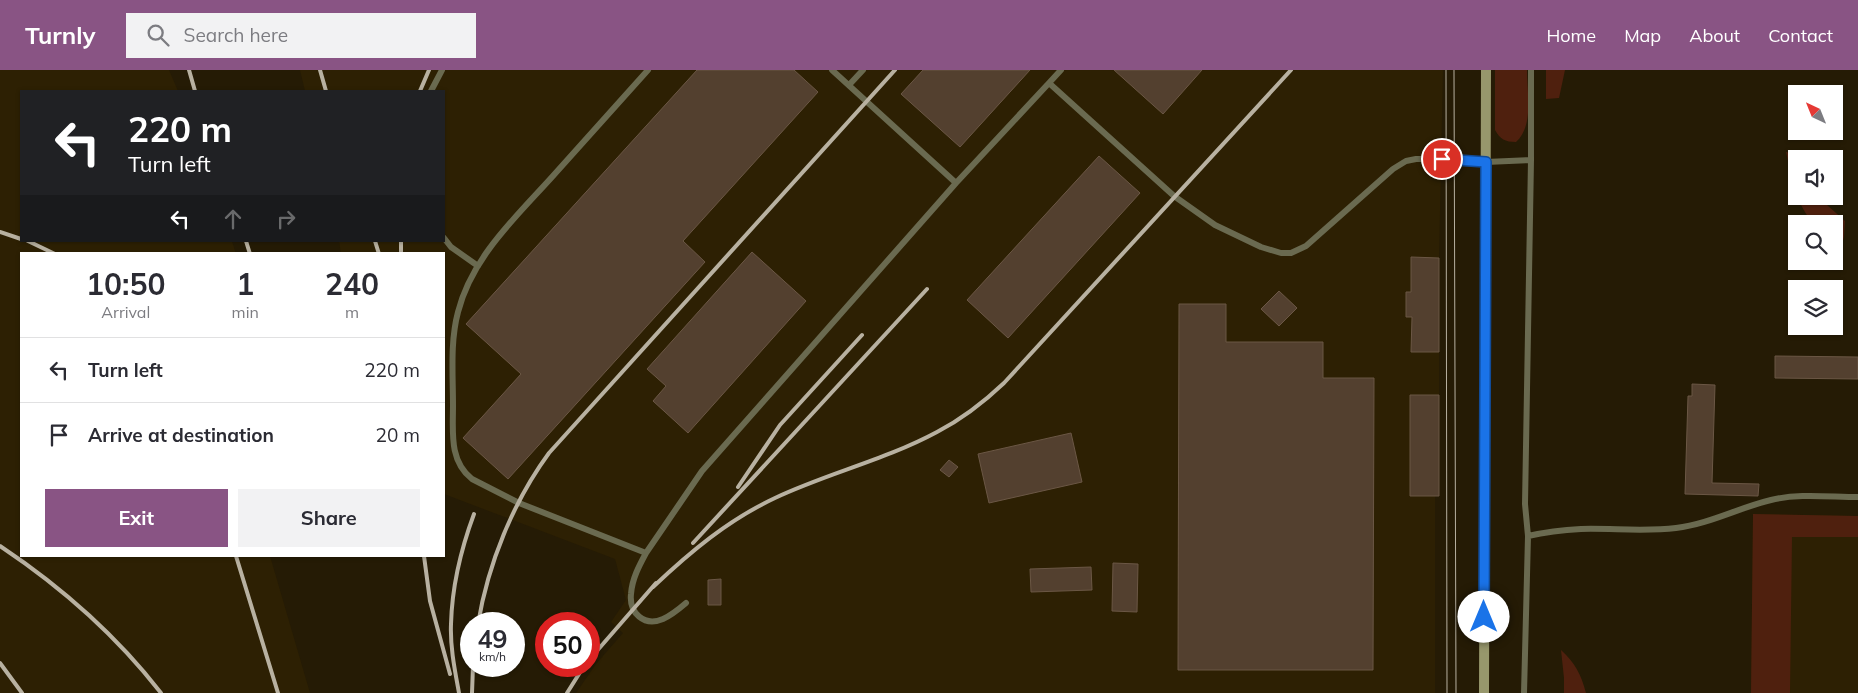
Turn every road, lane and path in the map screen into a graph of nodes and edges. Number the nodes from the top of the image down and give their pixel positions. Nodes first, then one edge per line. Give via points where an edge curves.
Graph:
1 (442, 70) edge
2 (648, 70) edge
3 (832, 70) edge
4 (863, 70) edge
5 (1061, 70) edge
6 (1486, 70) edge
7 (1531, 70) edge
8 (1049, 83) junction
9 (849, 86) junction
10 (432, 90) edge
11 (1531, 160) junction
12 (1486, 162) junction
13 (956, 183) junction
14 (445, 239) edge
15 (478, 266) junction
16 (1858, 497) edge
17 (1528, 536) junction
18 (646, 553) junction
19 (686, 603) dead end
20 (1484, 693) edge
21 (1524, 693) edge

1 - 10 lane
2 - 15 lane via 501,234
3 - 9 lane
4 - 9 lane
5 - 8 lane
6 - 12 main road
7 - 11 lane
8 - 12 lane via 1174,196 1232,234 1281,253 1291,253 1306,246 1406,161
8 - 13 lane
9 - 13 lane
11 - 12 lane
11 - 17 lane via 1525,504
12 - 20 main road
13 - 18 lane via 702,472
14 - 15 lane
15 - 18 lane via 458,310 453,340 452,442 460,467 472,479 520,502
16 - 17 lane via 1783,498 1714,520 1676,528 1557,530
17 - 21 lane
18 - 19 lane via 636,572 631,592 637,616 646,621 661,620

